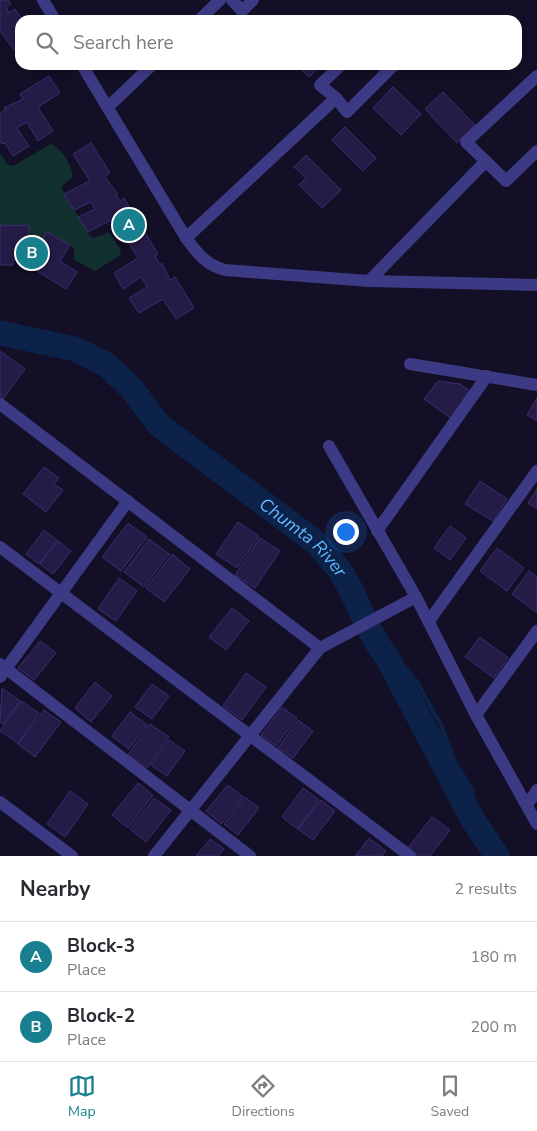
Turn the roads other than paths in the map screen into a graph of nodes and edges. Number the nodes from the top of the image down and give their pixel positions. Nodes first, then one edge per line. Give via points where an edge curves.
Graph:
1 (43, 0) edge
2 (220, 0) edge
3 (232, 0) edge
4 (253, 0) edge
5 (52, 15) edge
6 (204, 15) edge
7 (85, 70) edge
8 (147, 70) edge
9 (336, 70) edge
10 (389, 70) edge
11 (537, 76) edge
12 (336, 98) junction
13 (108, 107) junction
14 (537, 151) edge
15 (486, 161) junction
16 (186, 238) junction
17 (370, 281) junction
18 (537, 285) edge
19 (410, 364) dead end
20 (487, 376) junction
21 (537, 385) edge
22 (0, 404) edge
23 (329, 446) dead end
24 (537, 471) edge
25 (128, 502) junction
26 (377, 531) junction
27 (0, 547) edge
28 (61, 593) junction
29 (416, 598) junction
30 (429, 621) junction
31 (537, 631) edge
32 (320, 648) junction
33 (2, 670) edge
34 (476, 715) junction
35 (249, 735) junction
36 (537, 790) edge
37 (0, 802) edge
38 (527, 805) junction
39 (189, 809) junction
40 (537, 824) edge
41 (395, 852) edge
42 (72, 856) edge
43 (154, 856) edge
44 (250, 856) edge
45 (410, 856) edge

1 - 5 street
2 - 6 street
3 - 4 street via 242,11
7 - 13 street
8 - 13 street
9 - 12 street via 320,85
10 - 12 street via 347,112
11 - 15 street via 466,142
12 - 16 street
13 - 16 street
14 - 15 street via 506,182
15 - 17 street
16 - 17 street via 199,256 218,268
17 - 18 street
19 - 20 street
20 - 21 street
20 - 26 street
22 - 25 street
23 - 26 street
24 - 30 street
25 - 28 street
25 - 32 street
26 - 29 street
27 - 28 street
28 - 33 street
28 - 35 street
29 - 30 street
29 - 32 street
30 - 34 street
31 - 34 street
32 - 35 street
33 - 39 street
34 - 38 street
35 - 39 street
35 - 41 street
36 - 38 street
37 - 42 street
38 - 40 street
39 - 43 street
39 - 44 street
41 - 45 street

